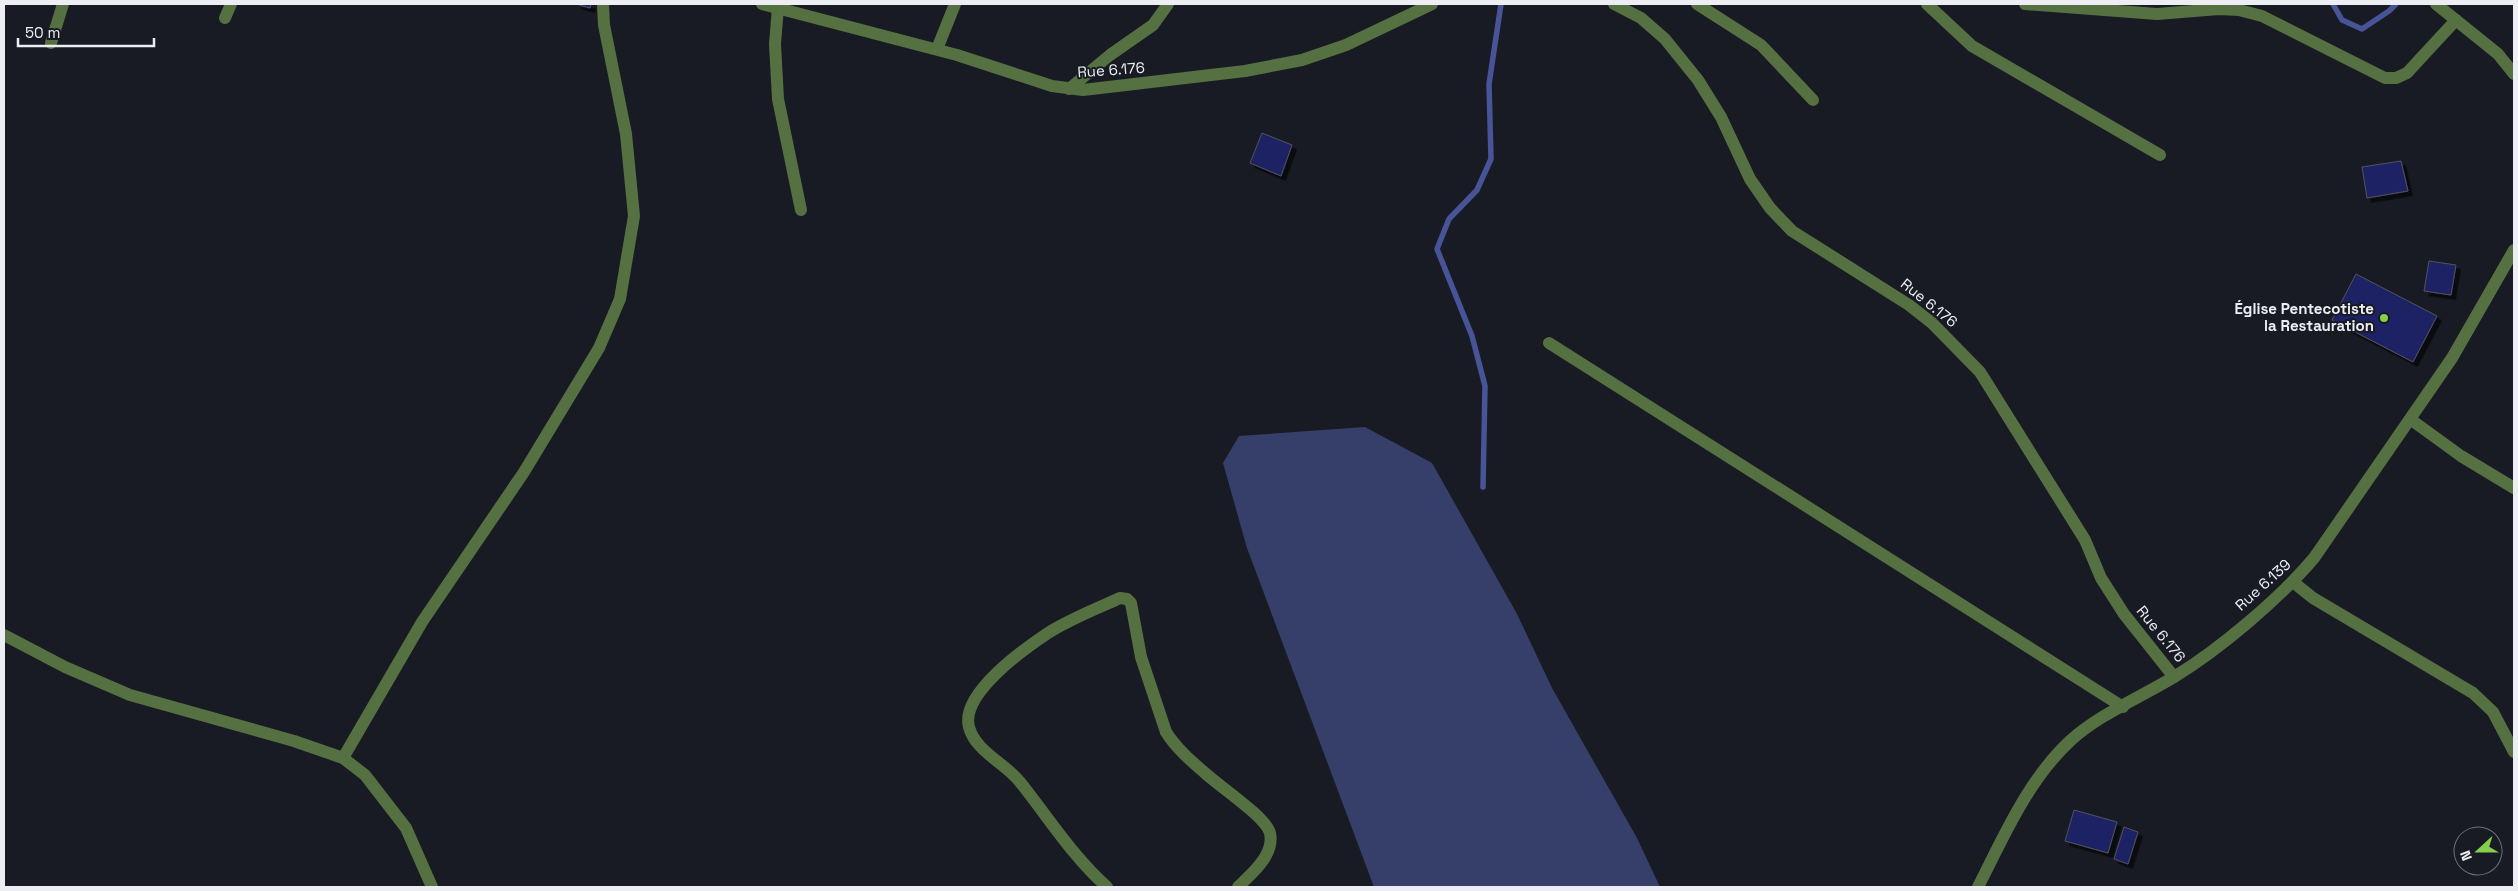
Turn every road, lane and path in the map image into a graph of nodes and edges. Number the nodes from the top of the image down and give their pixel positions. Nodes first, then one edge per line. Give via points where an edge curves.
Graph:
1 (63, 4) edge
2 (231, 4) edge
3 (603, 4) edge
4 (762, 4) edge
5 (955, 4) edge
6 (1168, 4) edge
7 (1432, 4) edge
8 (1614, 4) edge
9 (1697, 4) edge
10 (1928, 4) edge
11 (2025, 4) edge
12 (2436, 4) edge
13 (778, 7) junction
14 (1630, 8) edge
15 (225, 18) dead end
16 (2456, 20) junction
17 (52, 43) dead end
18 (937, 49) junction
19 (2514, 74) edge
20 (1070, 89) junction
21 (1813, 100) dead end
22 (2160, 156) dead end
23 (801, 210) dead end
24 (2514, 250) edge
25 (1549, 343) dead end
26 (2410, 419) junction
27 (2514, 488) edge
28 (2293, 582) junction
29 (4, 635) edge
30 (2174, 677) junction
31 (2124, 707) junction
32 (2514, 752) edge
33 (343, 758) junction
34 (432, 887) edge
35 (1107, 887) edge
36 (1238, 887) edge
37 (1978, 887) edge

1 - 17 street
2 - 15 street
3 - 33 street via 604,25 626,134 634,216 620,299 599,348 524,472 422,622
4 - 13 street, Rue 6.176
5 - 18 street
6 - 20 street via 1153,25 1110,54
7 - 20 street, Rue 6.176 via 1346,45 1302,60 1245,72
8 - 14 street, Rue 6.176
9 - 21 street via 1761,45
10 - 22 street via 1972,46
11 - 16 street via 2157,14 2239,10 2262,16 2385,78 2407,73
12 - 16 street
13 - 18 street, Rue 6.176
13 - 23 street via 775,44 778,99
14 - 30 street, Rue 6.176 via 1665,39 1698,80 1721,117 1750,179 1770,208 1792,231 1909,305 1932,323 1980,372 2085,540 2102,578 2124,614
16 - 19 street via 2498,54
18 - 20 street, Rue 6.176
24 - 26 street, Rue 6.139 via 2452,358
25 - 31 street
26 - 27 street via 2461,456
26 - 28 street, Rue 6.139 via 2314,558
28 - 30 street, Rue 6.139 via 2202,659
28 - 32 street via 2313,598 2473,693 2493,712
29 - 33 street via 65,667 130,695
30 - 31 street, Rue 6.139
31 - 37 street, Rue 6.139 via 2071,740 2044,770 2019,808
33 - 34 street via 365,775 406,828
35 - 36 street via 1077,857 1018,778 978,744 968,725 968,710 976,696 1002,668 1048,633 1120,598 1132,603 1141,657 1172,742 1263,821 1270,833 1268,849 1260,864

